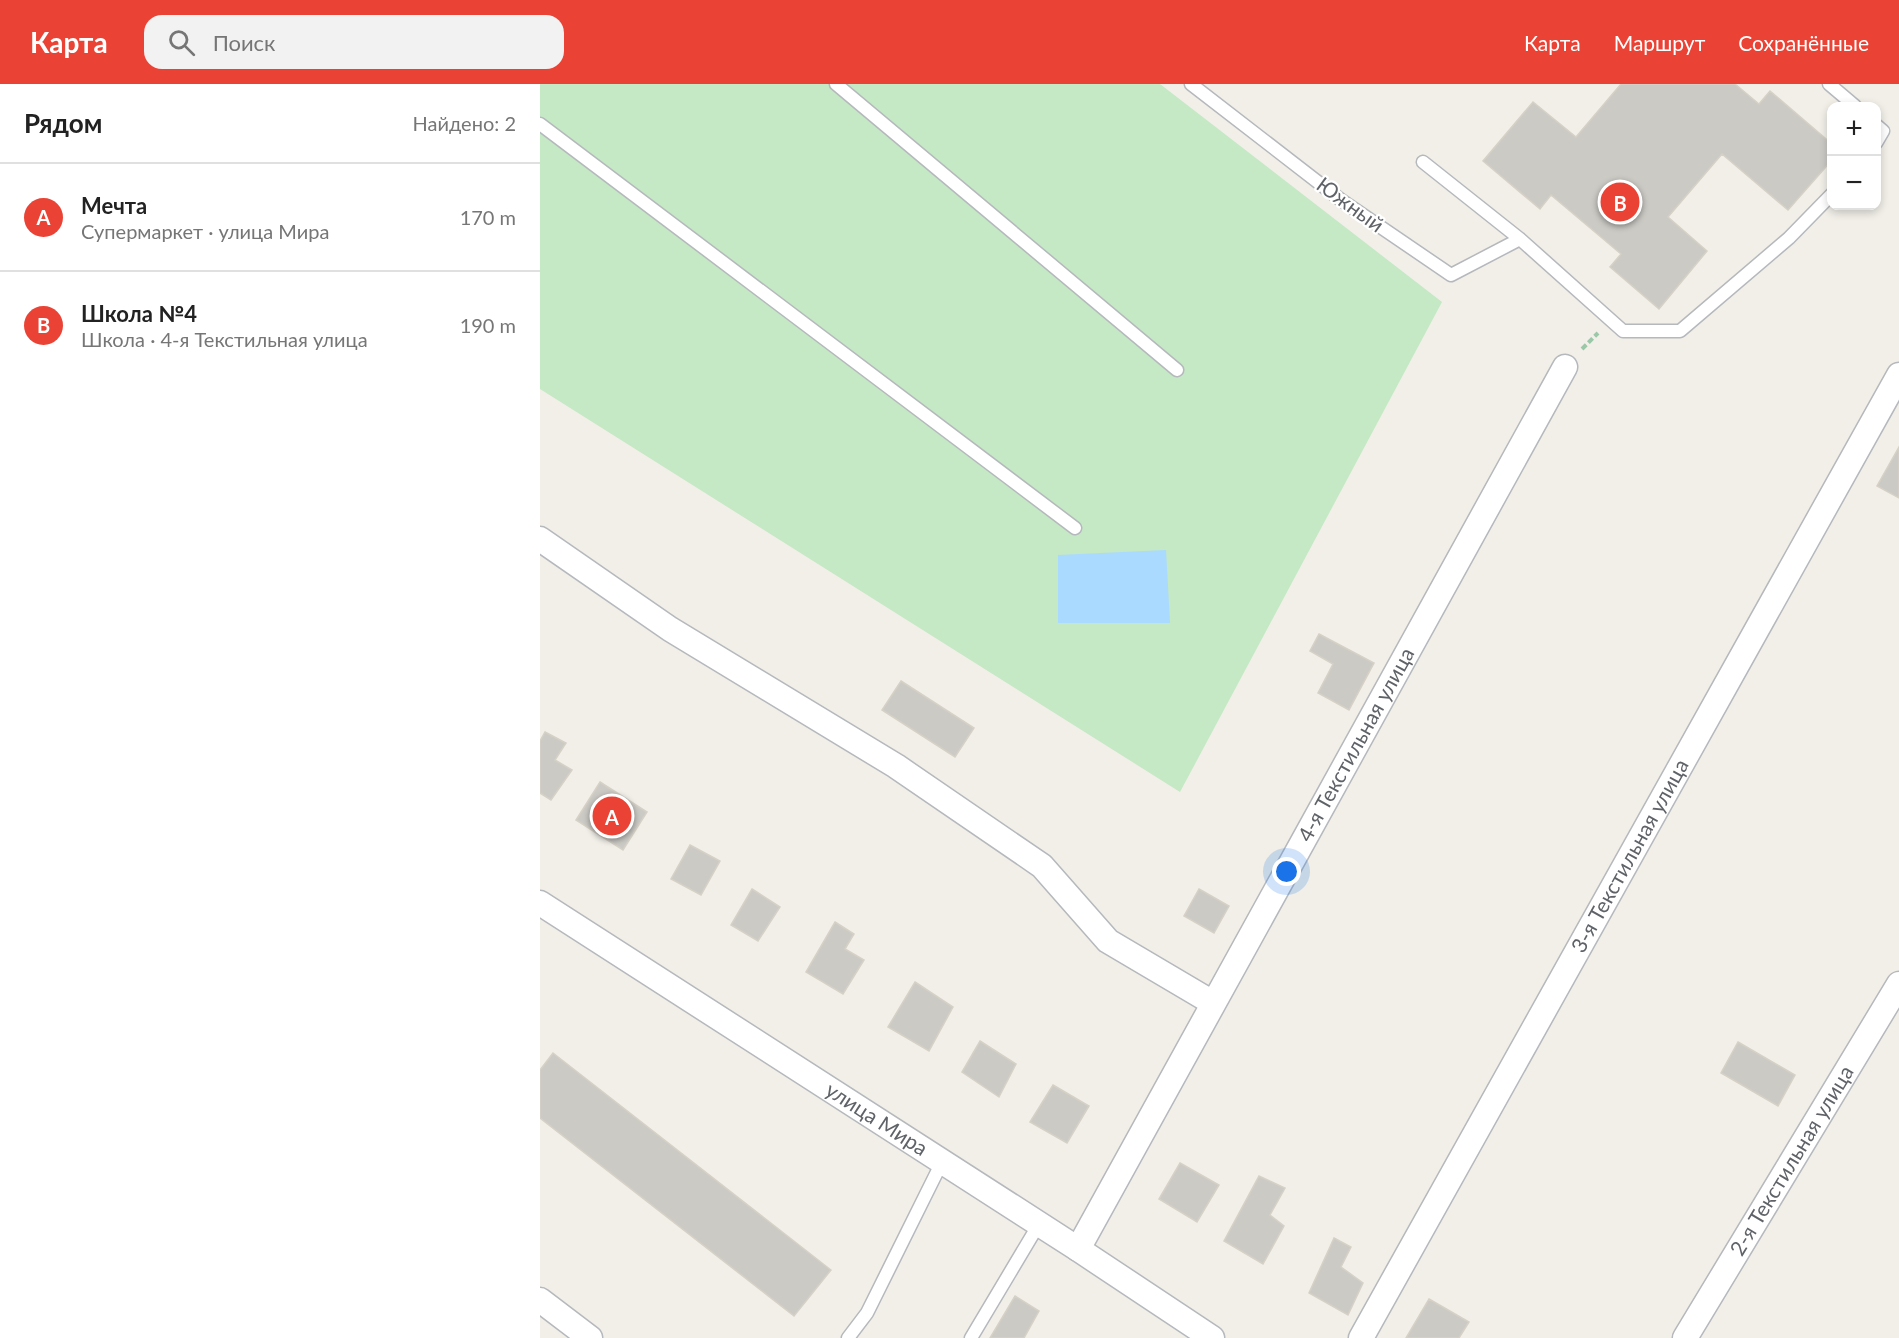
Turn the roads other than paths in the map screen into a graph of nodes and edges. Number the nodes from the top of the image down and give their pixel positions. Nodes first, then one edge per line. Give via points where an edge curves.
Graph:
1 (836, 84) edge
2 (1191, 84) edge
3 (1828, 84) edge
4 (1850, 102) edge
5 (540, 124) edge
6 (1423, 162) dead end
7 (1827, 199) edge
8 (1520, 239) junction
9 (1565, 367) road end
10 (1177, 370) dead end
11 (1899, 375) edge
12 (1075, 528) dead end
13 (540, 539) edge
14 (542, 908) edge
15 (1899, 984) edge
16 (1213, 1003) junction
17 (942, 1162) junction
18 (1039, 1224) junction
19 (1078, 1249) junction
20 (540, 1300) edge
21 (590, 1338) edge
22 (848, 1338) edge
23 (971, 1338) edge
24 (1212, 1338) edge
25 (1361, 1338) edge
26 (1685, 1338) edge

1 - 10 lane
2 - 8 lane, Южный via 1341,200 1451,275
3 - 4 lane
5 - 12 lane
6 - 8 lane
7 - 8 lane via 1789,238 1680,331 1623,331
9 - 16 street, 4-я Текстильная улица
11 - 25 street, 3-я Текстильная улица
13 - 16 street via 670,629 896,766 1042,866 1108,940
14 - 17 street, улица Мира
15 - 26 street, 2-я Текстильная улица
16 - 19 street, 4-я Текстильная улица
17 - 18 street, улица Мира
17 - 22 lane via 867,1313
18 - 19 street, улица Мира
18 - 23 lane
19 - 24 street, улица Мира
20 - 21 street

